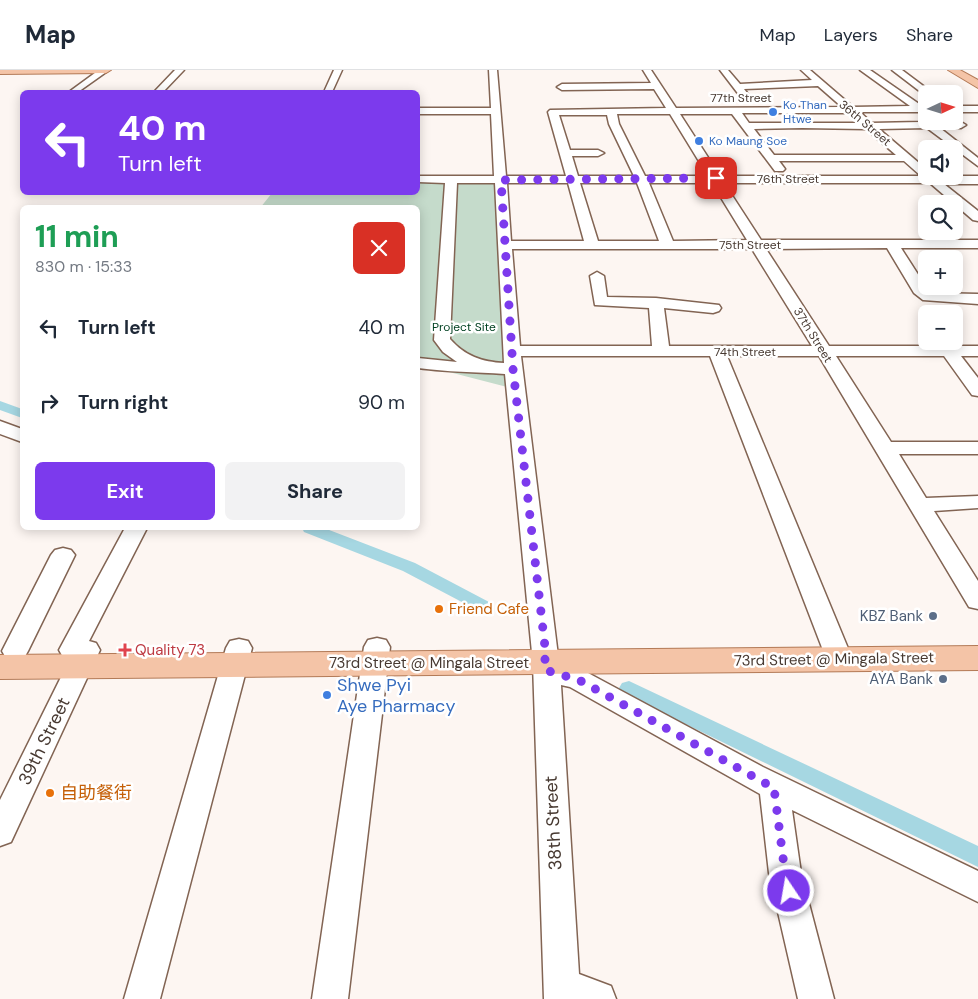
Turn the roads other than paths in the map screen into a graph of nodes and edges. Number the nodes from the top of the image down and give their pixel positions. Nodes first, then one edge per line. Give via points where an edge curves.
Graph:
1 (105, 70) edge
2 (180, 70) edge
3 (338, 70) edge
4 (492, 70) edge
5 (647, 70) edge
6 (724, 70) edge
7 (805, 70) edge
8 (864, 70) edge
9 (896, 70) edge
10 (953, 70) edge
11 (959, 70) edge
12 (0, 71) edge
13 (600, 77) dead end
14 (977, 82) edge
15 (819, 83) junction
16 (657, 86) junction
17 (918, 86) edge
18 (604, 87) junction
19 (738, 87) junction
20 (76, 90) edge
21 (160, 90) edge
22 (329, 90) edge
23 (832, 94) junction
24 (849, 94) dead end
25 (609, 98) dead end
26 (746, 98) dead end
27 (963, 109) edge
28 (978, 109) edge
29 (581, 110) junction
30 (611, 110) junction
31 (673, 110) junction
32 (734, 110) junction
33 (791, 110) junction
34 (849, 110) junction
35 (918, 110) edge
36 (496, 111) junction
37 (918, 111) edge
38 (420, 112) edge
39 (963, 112) edge
40 (978, 120) edge
41 (698, 125) dead end
42 (868, 125) junction
43 (918, 125) edge
44 (682, 126) junction
45 (746, 126) junction
46 (805, 126) junction
47 (935, 130) edge
48 (566, 153) junction
49 (598, 153) dead end
50 (906, 157) junction
51 (918, 157) edge
52 (770, 158) junction
53 (834, 158) junction
54 (978, 163) edge
55 (918, 167) edge
56 (918, 177) edge
57 (641, 178) junction
58 (716, 178) junction
59 (420, 179) edge
60 (451, 179) junction
61 (574, 179) junction
62 (963, 179) edge
63 (501, 180) junction
64 (787, 180) junction
65 (854, 180) junction
66 (978, 180) edge
67 (939, 185) edge
68 (978, 218) edge
69 (592, 244) junction
70 (978, 244) edge
71 (514, 245) junction
72 (668, 245) junction
73 (757, 245) junction
74 (892, 245) junction
75 (597, 276) dead end
76 (978, 299) edge
77 (656, 303) junction
78 (713, 308) dead end
79 (512, 351) junction
80 (661, 351) junction
81 (949, 351) junction
82 (978, 351) edge
83 (717, 352) junction
84 (824, 352) junction
85 (420, 363) edge
86 (479, 366) junction
87 (513, 369) junction
88 (978, 390) edge
89 (0, 427) edge
90 (20, 435) edge
91 (885, 448) junction
92 (978, 448) edge
93 (978, 502) edge
94 (920, 504) junction
95 (135, 530) edge
96 (63, 555) dead end
97 (978, 601) edge
98 (978, 645) edge
99 (836, 650) junction
100 (5, 656) edge
101 (80, 656) junction
102 (238, 656) junction
103 (376, 656) junction
104 (978, 658) edge
105 (545, 660) junction
106 (774, 788) junction
107 (0, 832) edge
108 (978, 887) edge
109 (562, 992) edge
110 (142, 999) edge
111 (330, 999) edge
112 (598, 999) edge
113 (816, 999) edge

1 - 12 main road
1 - 20 street
2 - 21 street
3 - 22 street
4 - 36 street, 38th Street
5 - 16 street, 37th Street
6 - 19 street
7 - 15 street, 36th Street
8 - 35 street
9 - 17 street
10 - 14 main road
11 - 14 main road
13 - 18 street
15 - 19 street
15 - 23 street, 36th Street
16 - 18 street
16 - 31 street, 37th Street
18 - 25 street
18 - 29 street via 562,82 564,93 574,98
19 - 26 street
23 - 24 street
23 - 34 street, 36th Street
27 - 28 street
29 - 30 street, 77th Street
29 - 48 street, 77th Street via 553,112
30 - 31 street, 77th Street
30 - 57 street via 614,124
31 - 32 street, 77th Street
31 - 44 street, 37th Street
32 - 33 street, 77th Street
32 - 45 street
33 - 34 street, 77th Street
33 - 46 street
34 - 37 street, 77th Street
34 - 42 street, 36th Street
36 - 38 street
36 - 63 street, 38th Street
39 - 40 street
41 - 44 street
42 - 43 street
42 - 46 street
42 - 50 street, 36th Street
44 - 58 street, 37th Street
45 - 46 street
45 - 52 street
46 - 53 street
47 - 54 street
48 - 49 street
48 - 61 street
50 - 51 street
50 - 53 street
50 - 55 street, 36th Street
52 - 53 street
52 - 64 street
53 - 65 street
56 - 65 street, 76th Street
57 - 58 street, 76th Street
57 - 61 street, 76th Street
57 - 72 street
58 - 64 street, 76th Street
58 - 73 street, 37th Street
59 - 60 street, 76th Street
60 - 63 street, 76th Street
60 - 86 street via 442,340 465,362
61 - 63 street, 76th Street
61 - 69 street
62 - 66 street, 76th Street
63 - 71 street, 38th Street
64 - 65 street, 76th Street
67 - 68 street, 36th Street
69 - 71 street, 75th Street
69 - 72 street, 75th Street
70 - 74 street, 75th Street
71 - 79 street, 38th Street
72 - 73 street, 75th Street
73 - 74 street, 75th Street
73 - 84 street, 37th Street
74 - 76 street via 922,293 928,297
75 - 77 street via 600,302
77 - 78 street
77 - 80 street
79 - 80 street, 74th Street
79 - 87 street, 38th Street
80 - 83 street, 74th Street
81 - 82 street, 74th Street
81 - 84 street, 74th Street
81 - 88 street
83 - 84 street, 74th Street
83 - 99 street
84 - 91 street, 37th Street
85 - 86 street via 460,368
86 - 87 street
87 - 105 street, 38th Street
89 - 90 street
91 - 92 street
91 - 94 street, 37th Street
93 - 94 street
94 - 97 street, 37th Street
95 - 101 street, 39th Street
96 - 100 street
98 - 99 main road, 73rd Street @ Mingala Street
99 - 104 main road, 73rd Street @ Mingala Street
99 - 105 main road, 73rd Street @ Mingala Street
100 - 101 main road, 73rd Street @ Mingala Street
101 - 102 main road, 73rd Street @ Mingala Street
101 - 107 street, 39th Street
102 - 103 main road, 73rd Street @ Mingala Street
102 - 110 street
103 - 105 main road, 73rd Street @ Mingala Street
103 - 111 street
105 - 106 street
105 - 109 street, 38th Street
106 - 108 street
106 - 113 street via 785,873
109 - 112 street

